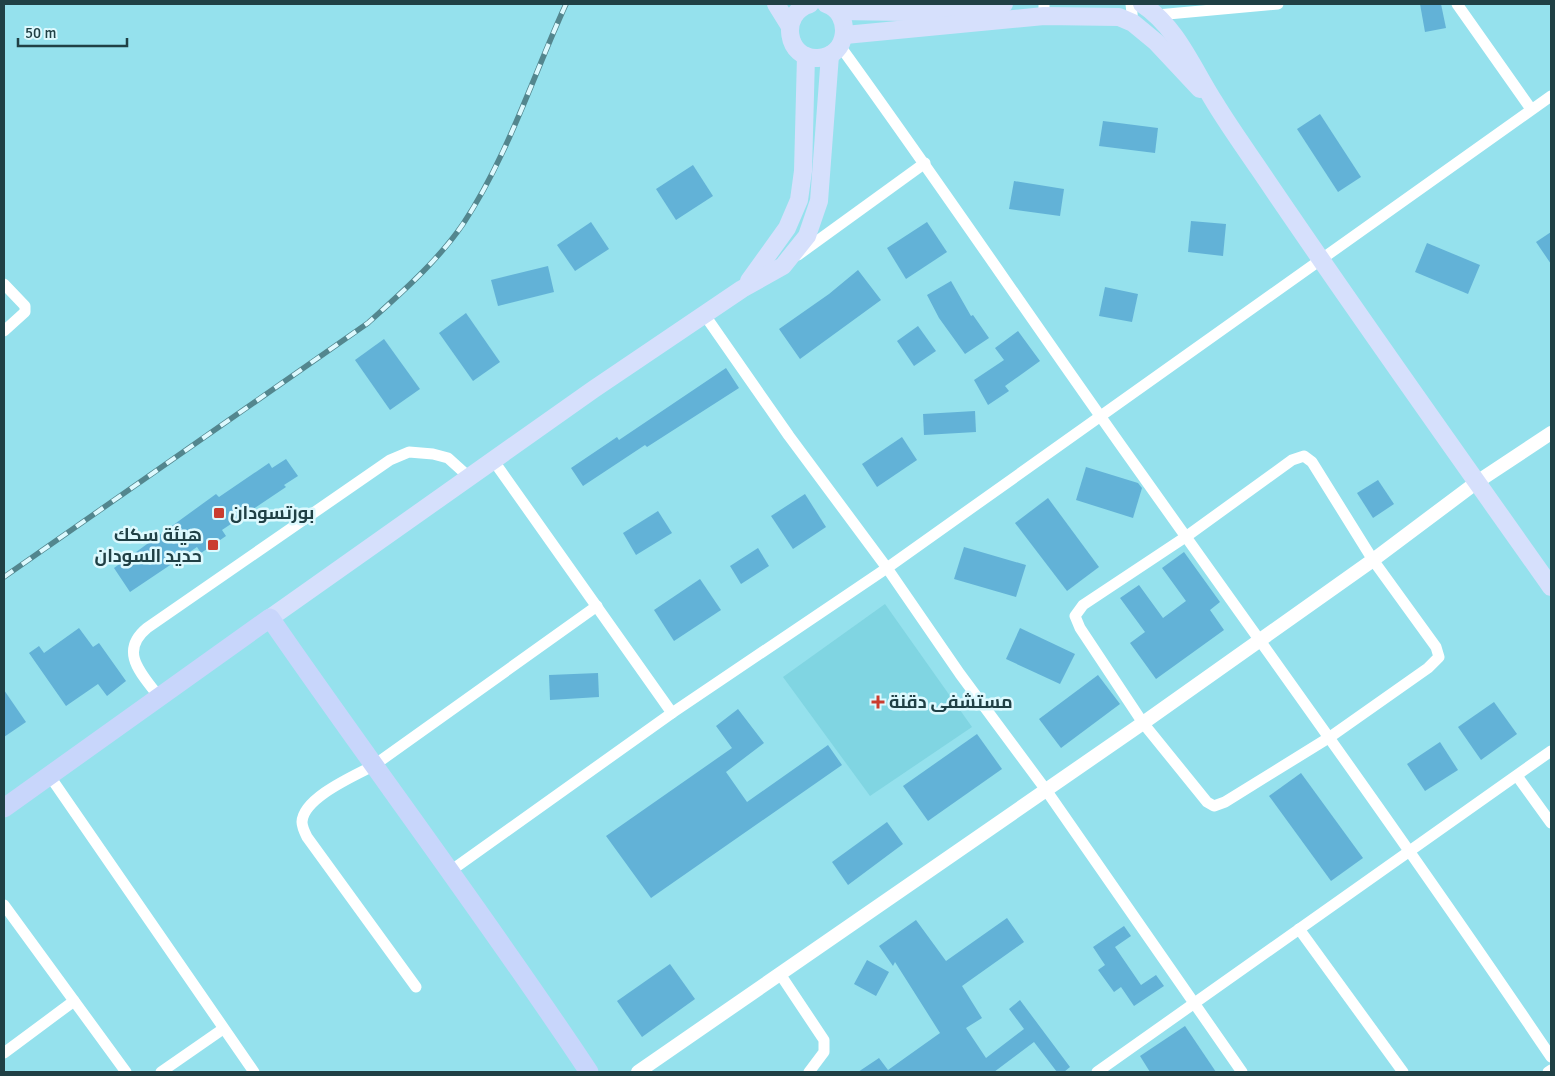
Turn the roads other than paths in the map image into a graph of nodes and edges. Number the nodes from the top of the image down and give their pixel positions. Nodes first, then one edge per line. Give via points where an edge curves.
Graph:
1 (776, 4) edge
2 (810, 4) edge
3 (1004, 4) edge
4 (1131, 4) edge
5 (1142, 4) edge
6 (1278, 4) edge
7 (1457, 4) edge
8 (832, 8) edge
9 (1044, 10) edge
10 (1157, 15) junction
11 (1133, 23) junction
12 (789, 26) junction
13 (839, 45) junction
14 (806, 56) junction
15 (1551, 96) edge
16 (1214, 102) junction
17 (1531, 109) junction
18 (925, 163) junction
19 (799, 200) junction
20 (818, 201) junction
21 (1321, 259) junction
22 (783, 266) junction
23 (4, 284) edge
24 (742, 289) junction
25 (704, 314) junction
26 (4, 330) edge
27 (1100, 414) junction
28 (1551, 433) edge
29 (493, 460) junction
30 (469, 477) junction
31 (1477, 482) junction
32 (1187, 536) junction
33 (1373, 560) junction
34 (886, 568) junction
35 (1551, 587) edge
36 (597, 606) junction
37 (270, 618) junction
38 (1261, 639) junction
39 (159, 697) junction
40 (672, 713) junction
41 (1143, 723) junction
42 (1330, 737) junction
43 (1551, 751) edge
44 (373, 766) junction
45 (49, 774) junction
46 (1518, 776) junction
47 (1046, 790) junction
48 (4, 808) edge
49 (1551, 823) edge
50 (1409, 853) junction
51 (449, 872) junction
52 (4, 905) edge
53 (1299, 929) junction
54 (780, 974) junction
55 (416, 986) dead end
56 (74, 1001) junction
57 (1194, 1002) junction
58 (223, 1029) junction
59 (4, 1053) edge
60 (1551, 1058) edge
61 (1551, 1070) edge
62 (126, 1072) edge
63 (161, 1072) edge
64 (254, 1072) edge
65 (589, 1072) edge
66 (638, 1072) edge
67 (809, 1072) edge
68 (1096, 1072) edge
69 (1242, 1072) edge
70 (1403, 1072) edge
71 (1548, 1072) edge

1 - 12 main road
2 - 12 main road via 794,14
3 - 8 main road via 908,12
4 - 11 street
5 - 10 main road
6 - 10 street
7 - 17 street
8 - 13 main road via 844,22
9 - 11 main road via 1120,17
9 - 13 main road
10 - 16 main road via 1196,68
11 - 16 main road
12 - 14 main road via 790,38 796,49
13 - 14 main road via 818,58
13 - 18 street
13 - 20 main road
14 - 19 main road via 803,171
15 - 17 street
16 - 21 main road
17 - 21 street
18 - 22 street
18 - 27 street
19 - 20 main road
19 - 24 main road via 776,247
20 - 22 main road via 807,236
21 - 27 street
21 - 31 main road
22 - 24 main road
23 - 26 street via 24,306 25,312
24 - 25 main road
25 - 29 main road
25 - 34 street
27 - 32 street
27 - 34 street
28 - 31 street
29 - 30 main road
29 - 36 street
30 - 37 main road
30 - 39 street via 448,458 433,454 409,452 390,460 147,628 135,641 134,659
31 - 33 street
31 - 35 main road
32 - 33 street via 1292,460 1304,456 1312,462
32 - 38 street
32 - 41 street via 1083,605 1076,616 1080,628
33 - 38 street
33 - 42 street via 1436,647 1438,657 1428,668
34 - 40 street
34 - 47 street
36 - 40 street
36 - 44 street
37 - 39 highway
37 - 44 highway
38 - 41 street
38 - 42 street
39 - 45 highway
40 - 51 street
41 - 42 street via 1207,802 1214,806
41 - 47 street
42 - 50 street
43 - 46 street
44 - 51 highway
44 - 55 street via 310,804 302,824 307,837
45 - 48 highway
45 - 58 street
46 - 49 street
46 - 50 street
47 - 54 street
47 - 57 street
50 - 53 street
50 - 60 street
51 - 65 highway via 534,989
52 - 56 street
53 - 57 street
53 - 70 street
54 - 66 street
54 - 67 street via 824,1040 824,1052
56 - 59 street
56 - 62 street
57 - 68 street
57 - 69 street
58 - 63 street
58 - 64 street
61 - 71 street

